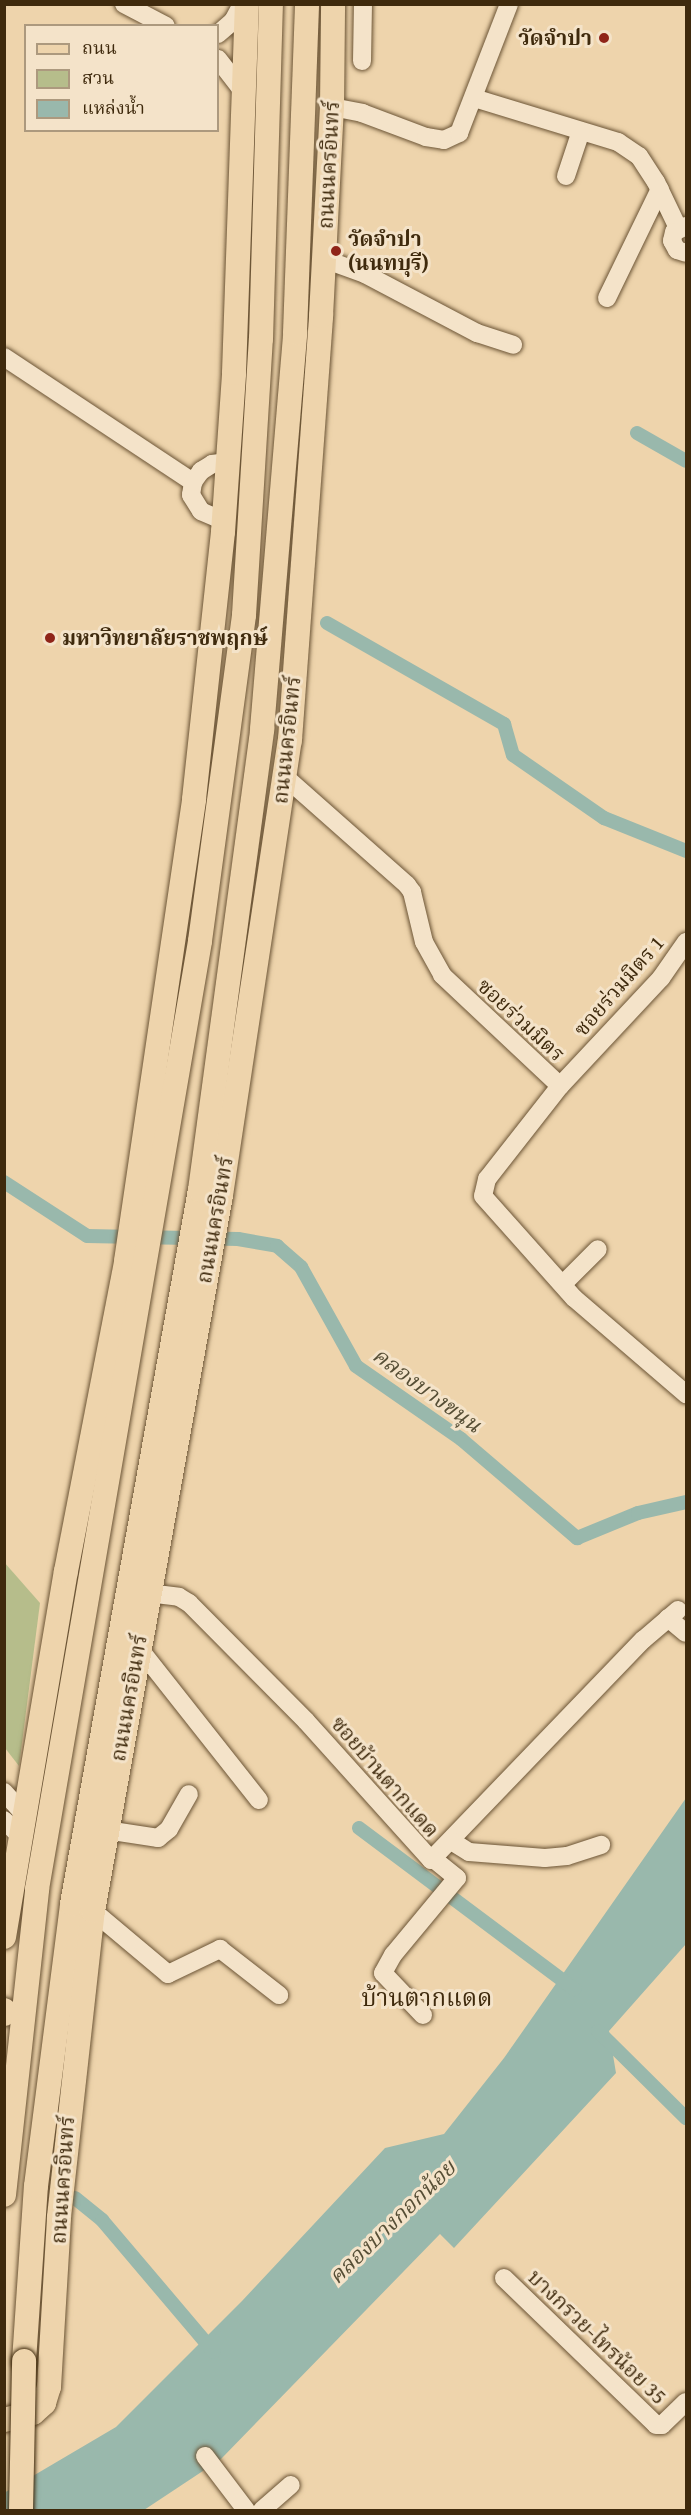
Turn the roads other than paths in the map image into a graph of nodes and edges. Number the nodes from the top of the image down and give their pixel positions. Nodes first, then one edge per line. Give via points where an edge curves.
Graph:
1 (124, 4) edge
2 (242, 4) edge
3 (247, 4) edge
4 (271, 4) edge
5 (307, 4) edge
6 (333, 4) edge
7 (363, 4) edge
8 (509, 4) edge
9 (162, 24) edge
10 (219, 33) edge
11 (219, 60) edge
12 (362, 61) dead end
13 (245, 94) junction
14 (474, 98) junction
15 (332, 107) junction
16 (582, 131) junction
17 (566, 176) dead end
18 (660, 189) junction
19 (682, 227) edge
20 (687, 253) edge
21 (324, 259) junction
22 (607, 298) dead end
23 (320, 335) junction
24 (513, 345) dead end
25 (4, 357) edge
26 (228, 462) junction
27 (193, 482) junction
28 (281, 517) junction
29 (223, 526) junction
30 (244, 615) junction
31 (284, 776) junction
32 (687, 942) edge
33 (560, 1086) junction
34 (205, 1220) junction
35 (142, 1223) junction
36 (200, 1248) junction
37 (138, 1249) junction
38 (598, 1249) dead end
39 (563, 1284) junction
40 (687, 1394) edge
41 (148, 1593) junction
42 (687, 1633) edge
43 (138, 1647) junction
44 (4, 1792) edge
45 (189, 1794) dead end
46 (259, 1800) dead end
47 (16, 1823) edge
48 (106, 1830) junction
49 (453, 1842) junction
50 (601, 1845) dead end
51 (435, 1860) junction
52 (9, 1869) edge
53 (93, 1911) junction
54 (4, 1937) edge
55 (279, 1995) dead end
56 (423, 2015) dead end
57 (51, 2057) junction
58 (6, 2148) edge
59 (4, 2194) edge
60 (59, 2217) junction
61 (504, 2278) dead end
62 (687, 2402) edge
63 (4, 2420) edge
64 (205, 2456) dead end
65 (291, 2485) dead end
66 (21, 2511) edge
67 (246, 2511) edge
68 (262, 2511) edge

1 - 9 street
2 - 10 street via 233,21
3 - 13 main road
4 - 30 main road via 261,339
5 - 28 main road, ถนนนครอินทร์ via 295,333
6 - 15 main road, ถนนนครอินทร์
7 - 12 street
8 - 14 street
11 - 13 street
13 - 26 main road
14 - 15 street via 459,133 444,140
14 - 16 street
15 - 21 main road, ถนนนครอินทร์
16 - 17 street
16 - 18 street via 618,142 639,156
18 - 19 street
18 - 22 street
19 - 20 street via 672,236 673,246
21 - 23 main road, ถนนนครอินทร์
21 - 24 street via 365,274 477,333
23 - 28 main road
23 - 31 main road, ถนนนครอินทร์ via 290,740
25 - 27 street
26 - 27 street via 206,467
26 - 29 main road
27 - 29 street via 194,503
28 - 34 main road, ถนนนครอินทร์ via 259,751
29 - 30 main road via 234,546 237,603
29 - 35 main road
30 - 35 main road via 200,941
31 - 33 street, ซอยร่วมมิตร via 407,885 424,942 438,970
31 - 34 main road, ถนนนครอินทร์
32 - 33 street, ซอยร่วมมิตร 1 via 661,978
33 - 39 street, ซอยร่วมมิตร via 482,1190 487,1202
34 - 36 main road, ถนนนครอินทร์
35 - 37 main road
36 - 41 main road, ถนนนครอินทร์
36 - 57 main road, ถนนนครอินทร์ via 113,1661
37 - 47 main road
37 - 58 main road via 36,1889
38 - 39 street
39 - 40 street, ซอยร่วมมิตร
41 - 43 main road, ถนนนครอินทร์
41 - 51 street, ซอยบ้านตากแดด via 179,1597 189,1603 306,1721 426,1859
42 - 49 street, ซอยบ้านตากแดด via 673,1614 643,1640
43 - 46 street
43 - 48 main road, ถนนนครอินทร์
44 - 47 street
45 - 48 street via 169,1828 158,1838
47 - 52 main road
48 - 53 main road, ถนนนครอินทร์
49 - 50 street via 469,1852 544,1858 567,1856
49 - 51 street, ซอยบ้านตากแดด
51 - 56 street via 457,1878 393,1955 383,1973
52 - 54 main road
53 - 55 street via 168,1974 220,1949
53 - 60 main road, ถนนนครอินทร์
57 - 60 main road via 57,2109
57 - 66 main road, ถนนนครอินทร์, bridge via 36,2186 24,2361
58 - 59 main road
60 - 63 main road, ถนนนครอินทร์ via 45,2403 33,2413
61 - 62 street, บางกรวย-ไทรน้อย 35 via 656,2425 662,2426
64 - 67 street
65 - 68 street

